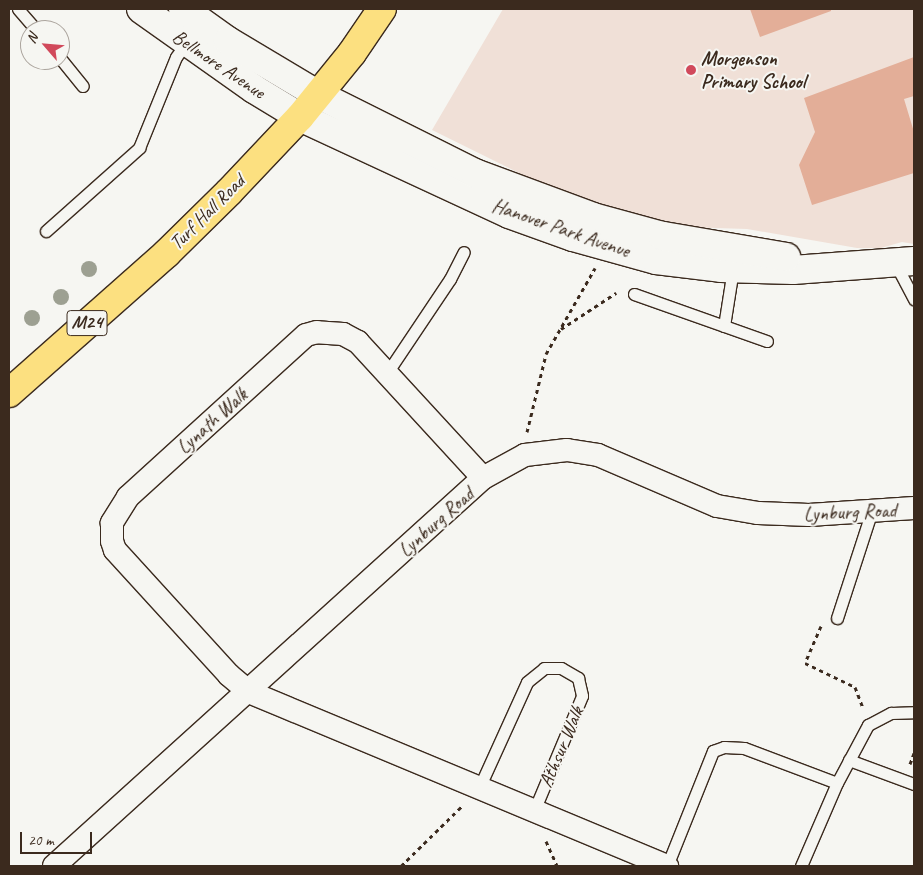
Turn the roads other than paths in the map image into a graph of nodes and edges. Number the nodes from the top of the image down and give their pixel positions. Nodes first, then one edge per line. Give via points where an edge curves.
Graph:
1 (18, 9) edge
2 (141, 9) edge
3 (183, 9) edge
4 (382, 9) edge
5 (27, 20) edge
6 (186, 43) junction
7 (70, 70) edge
8 (84, 86) dead end
9 (317, 94) junction
10 (300, 117) junction
11 (46, 231) dead end
12 (464, 252) dead end
13 (905, 262) edge
14 (839, 266) junction
15 (733, 269) junction
16 (634, 294) dead end
17 (914, 298) edge
18 (724, 326) junction
19 (767, 341) dead end
20 (387, 373) junction
21 (9, 394) edge
22 (483, 478) junction
23 (914, 508) edge
24 (872, 510) junction
25 (837, 618) road end
26 (249, 692) junction
27 (914, 712) edge
28 (849, 760) junction
29 (836, 783) junction
30 (914, 784) edge
31 (479, 788) junction
32 (534, 811) junction
33 (54, 866) edge
34 (667, 866) edge
35 (800, 866) edge

1 - 5 lane
2 - 6 street, Bellmore Avenue
3 - 9 street, Bellmore Avenue via 228,41
4 - 9 main road, Turf Hall Road / M24 via 352,53
6 - 10 street, Bellmore Avenue
6 - 11 lane via 176,57 139,148
7 - 8 lane
9 - 10 main road, Turf Hall Road / M24
9 - 14 street, Hanover Park Avenue via 475,172 593,217 663,236
10 - 15 street, Hanover Park Avenue via 509,214 573,237 656,260
10 - 21 main road, Turf Hall Road / M24 via 166,254
12 - 20 lane via 450,279
13 - 14 street, Hanover Park Avenue
13 - 17 lane
14 - 15 street, Hanover Park Avenue via 792,270
15 - 18 lane
16 - 18 lane
18 - 19 lane
20 - 22 street, Lynath Walk
20 - 26 street, Lynath Walk via 358,342 343,334 306,335 128,497 115,514 111,531 115,550 229,675
22 - 24 street, Lynburg Road via 525,455 567,450 598,455 691,496 732,510 793,515
22 - 26 street, Lynburg Road
23 - 24 street, Lynburg Road
24 - 25 lane
26 - 31 street, Athsur Walk
26 - 33 street, Lynburg Road
27 - 28 lane via 891,713 868,725
28 - 29 lane
28 - 30 lane
29 - 34 lane, Athsur Walk via 763,753 734,746 713,751
29 - 35 lane
31 - 32 street, Athsur Walk
31 - 32 lane, Athsur Walk via 527,682 544,668 561,668 578,678 582,696
32 - 34 street, Athsur Walk

